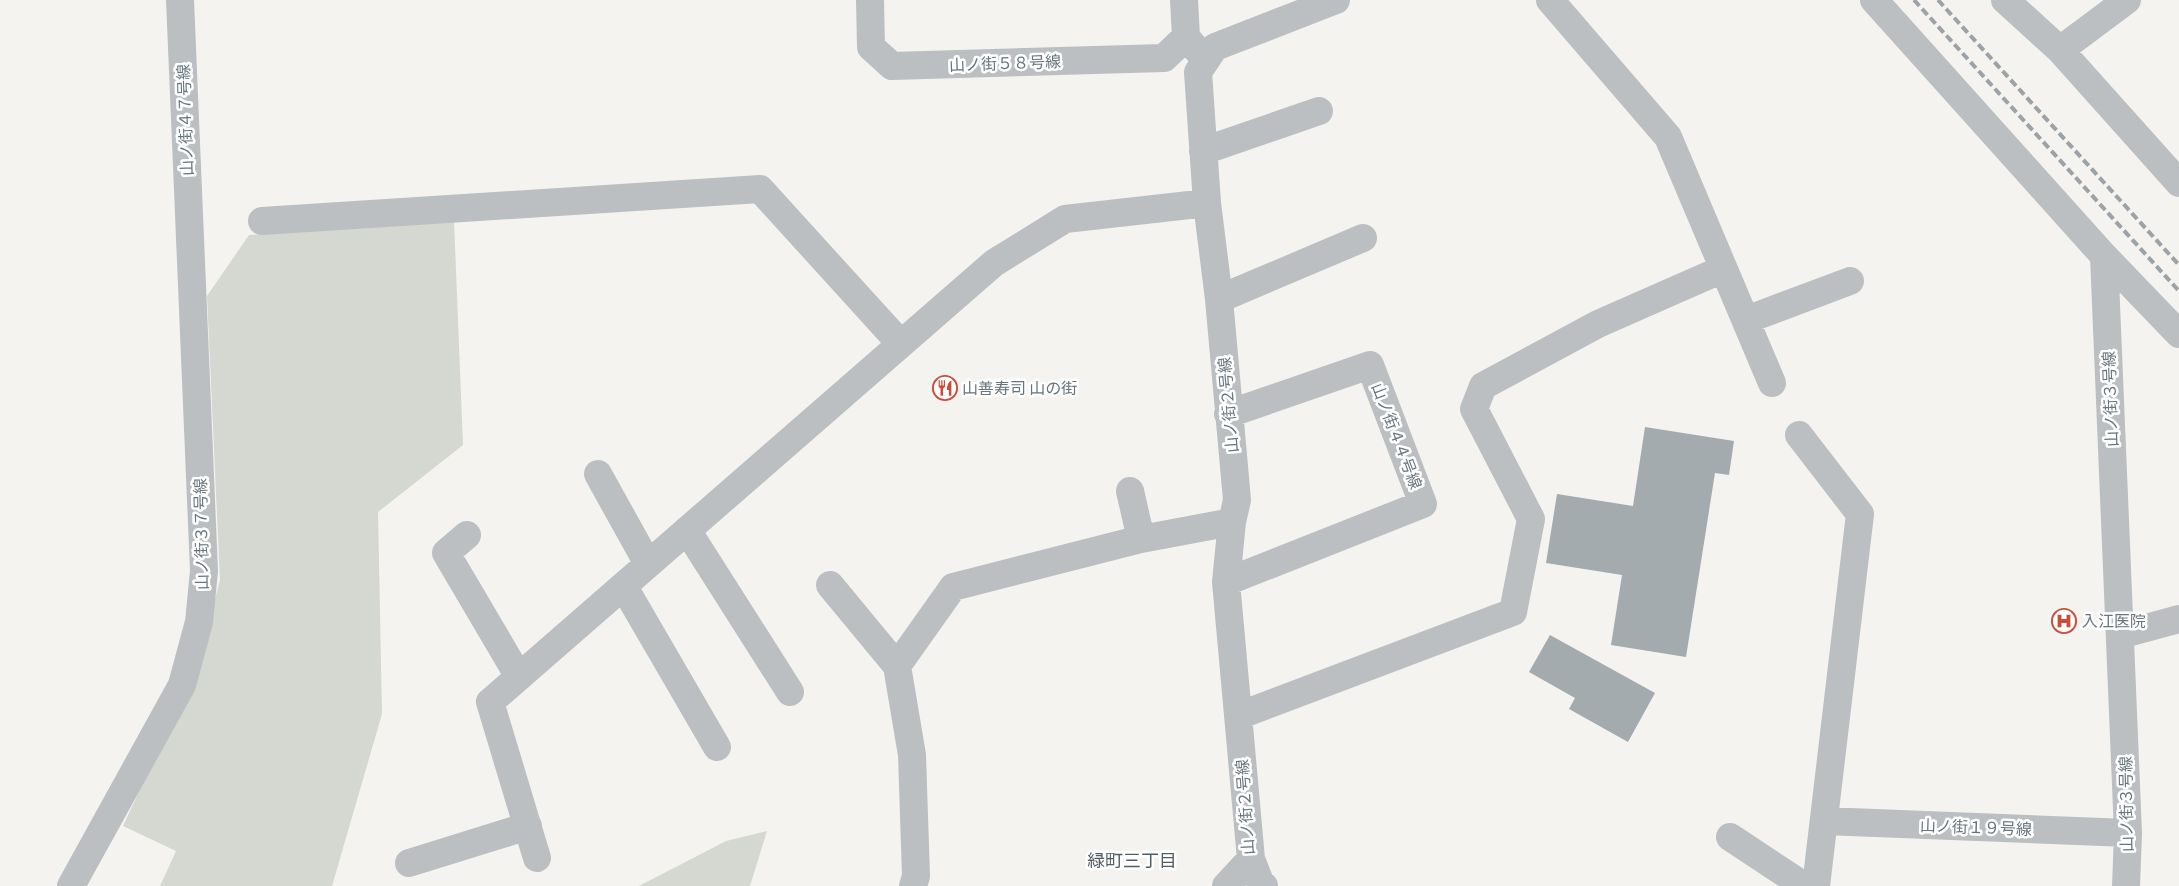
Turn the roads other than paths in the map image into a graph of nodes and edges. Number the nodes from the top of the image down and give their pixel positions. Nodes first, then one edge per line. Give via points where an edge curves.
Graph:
1 (180, 0) edge
2 (870, 0) edge
3 (1184, 0) edge
4 (1336, 0) edge
5 (1550, 0) edge
6 (1874, 0) edge
7 (2005, 0) edge
8 (2127, 0) edge
9 (1186, 37) junction
10 (2060, 50) junction
11 (1206, 60) junction
12 (1319, 111) dead end
13 (1203, 151) junction
14 (2179, 183) edge
15 (1207, 203) junction
16 (262, 221) dead end
17 (1363, 238) dead end
18 (190, 241) joint
19 (2104, 256) junction
20 (1723, 269) junction
21 (1850, 281) dead end
22 (1219, 299) junction
23 (1746, 320) junction
24 (2179, 334) edge
25 (901, 344) junction
26 (1772, 383) dead end
27 (1228, 414) junction
28 (1799, 436) dead end
29 (598, 474) dead end
30 (1130, 491) dead end
31 (1232, 522) junction
32 (687, 530) junction
33 (467, 535) dead end
34 (1141, 539) junction
35 (648, 564) junction
36 (1226, 582) junction
37 (830, 585) dead end
38 (624, 587) junction
39 (2179, 619) edge
40 (2120, 634) junction
41 (897, 666) junction
42 (519, 677) junction
43 (790, 692) dead end
44 (1238, 716) junction
45 (717, 747) dead end
46 (1824, 821) junction
47 (528, 826) junction
48 (2128, 833) junction
49 (1730, 837) dead end
50 (537, 858) dead end
51 (1251, 859) junction
52 (409, 863) dead end
53 (71, 886) edge
54 (913, 886) edge
55 (1226, 886) edge
56 (1264, 886) edge
57 (1800, 886) edge
58 (1816, 886) edge
59 (2126, 886) edge

1 - 18 street, 山ノ街４７号線
2 - 9 street, 山ノ街５８号線 via 871,47 892,66 1164,58
3 - 9 street
4 - 11 street via 1215,48
5 - 20 street via 1668,137
6 - 19 street
7 - 10 street
8 - 10 street
9 - 11 street
10 - 14 street
11 - 13 street, 山ノ街２号線 via 1198,72
12 - 13 street
13 - 15 street, 山ノ街２号線
15 - 22 street, 山ノ街２号線
15 - 25 street via 1066,219 994,264
16 - 25 street via 760,189
17 - 22 street
18 - 53 street, 山ノ街３７号線 via 204,571 199,622 182,685
19 - 24 street
19 - 40 street, 山ノ街３号線
20 - 23 street
20 - 44 street via 1598,324 1483,386 1474,409 1531,518 1513,612
21 - 23 street
22 - 27 street, 山ノ街２号線
23 - 26 street
25 - 32 street
27 - 31 street, 山ノ街２号線 via 1237,500
27 - 36 street, 山ノ街４４号線 via 1370,365 1423,504
28 - 46 street via 1860,514
29 - 35 street
30 - 34 street
31 - 34 street
31 - 36 street, 山ノ街２号線
32 - 35 street
32 - 43 street
33 - 42 street via 446,553
34 - 41 street via 953,587
35 - 38 street
36 - 44 street, 山ノ街２号線
37 - 41 street
38 - 42 street
38 - 45 street
39 - 40 street
40 - 48 street, 山ノ街３号線
41 - 54 street via 912,755 916,876
42 - 47 street via 490,702
44 - 51 street, 山ノ街２号線
46 - 48 street, 山ノ街１９号線
46 - 58 street
47 - 50 street
47 - 52 street
48 - 59 street, 山ノ街３号線
49 - 57 street
51 - 55 street, 山ノ街２号線
51 - 56 street

